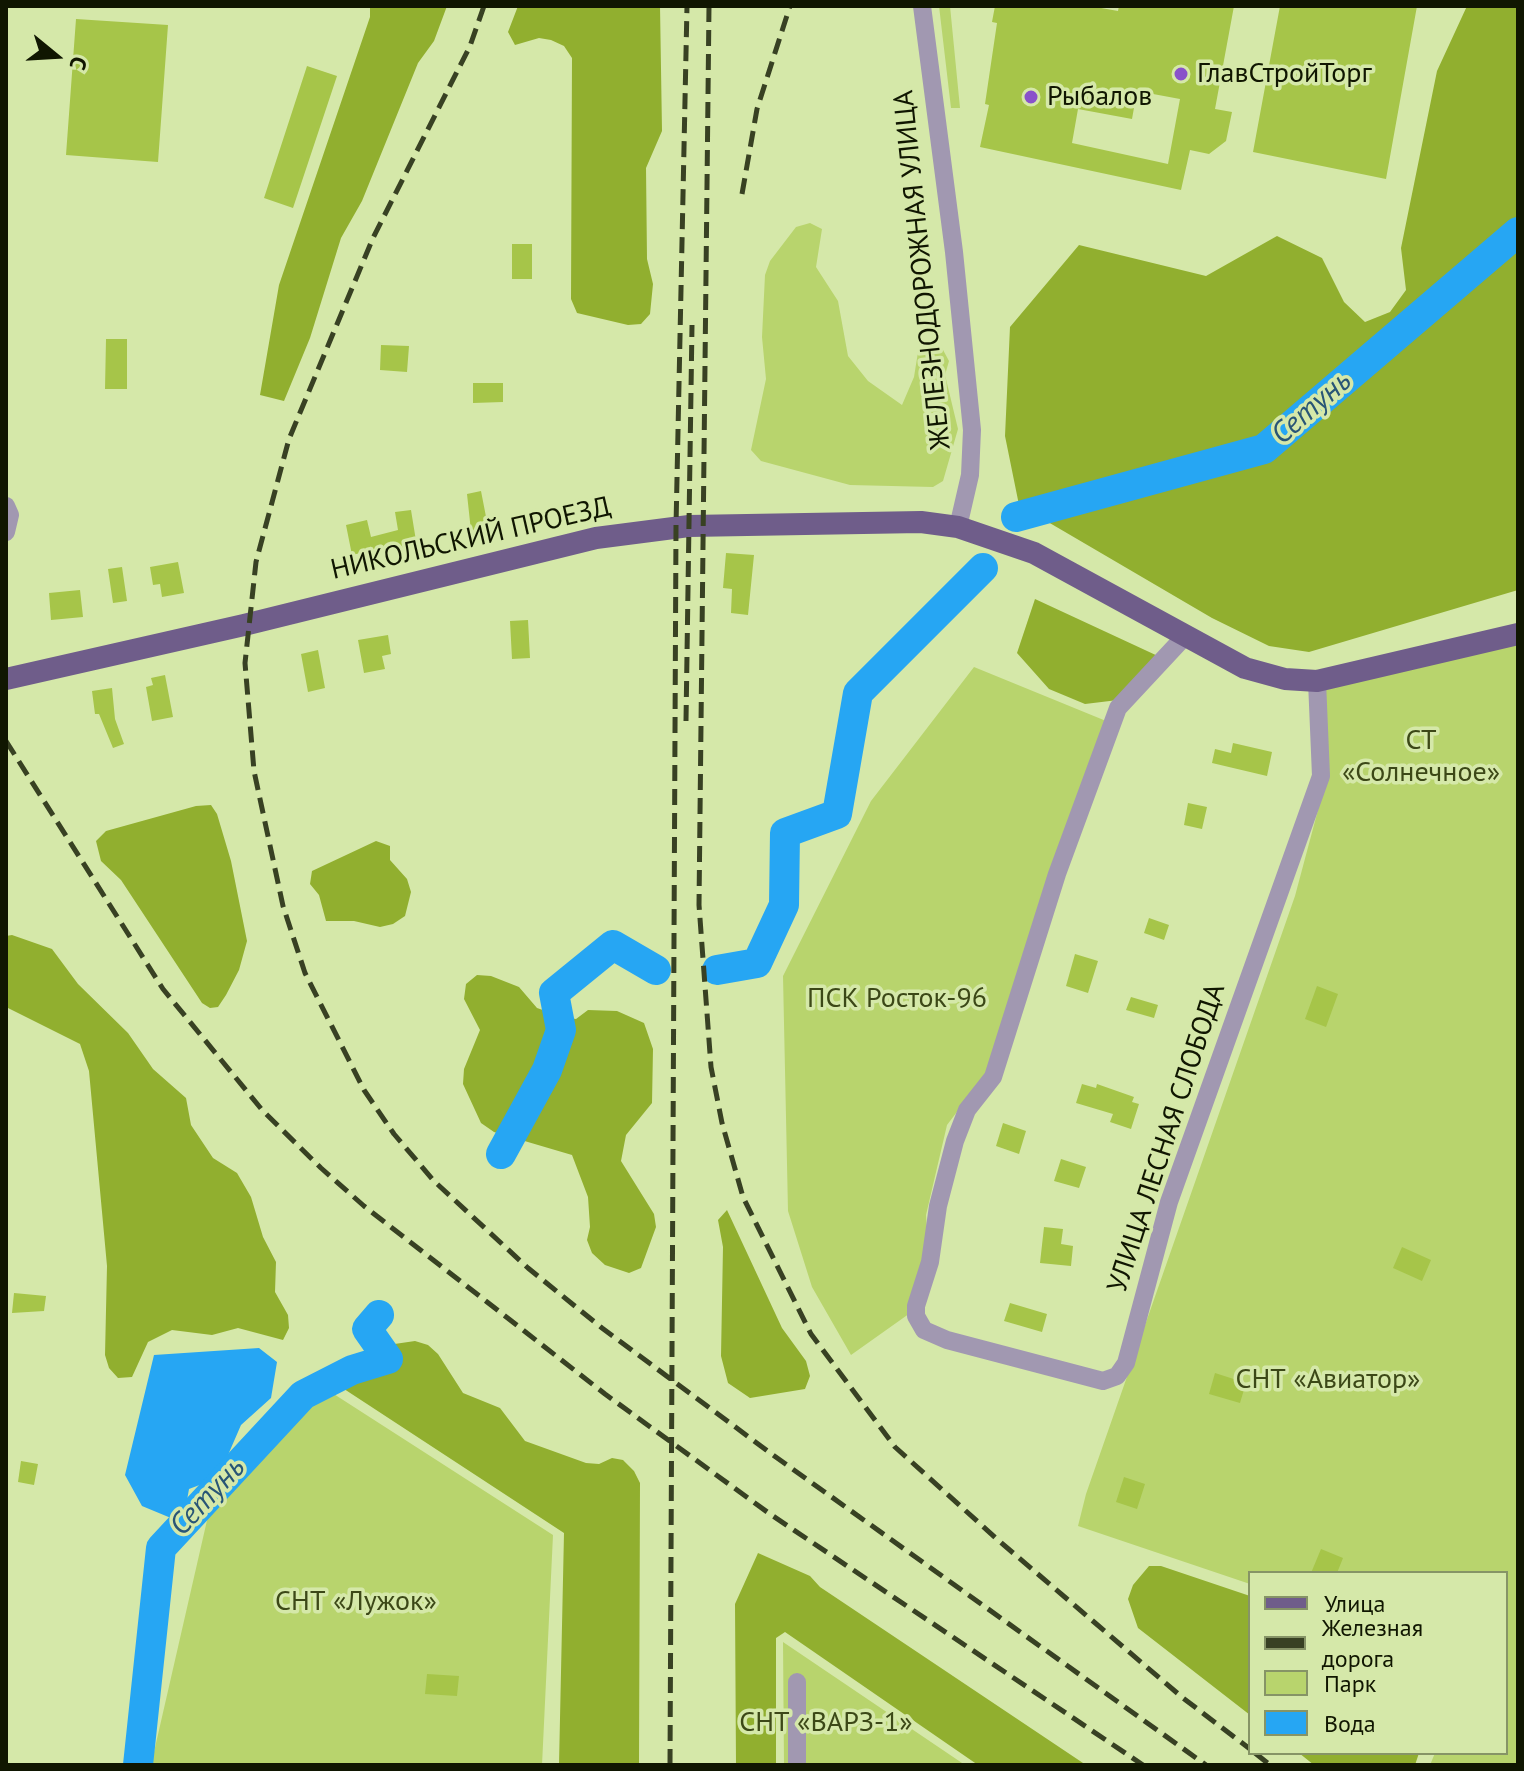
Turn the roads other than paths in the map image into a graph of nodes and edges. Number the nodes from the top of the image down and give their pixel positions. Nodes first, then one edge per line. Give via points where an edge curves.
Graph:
1 (922, 6) edge
2 (6, 506) edge
3 (958, 527) junction
4 (6, 532) edge
5 (1518, 634) edge
6 (1186, 635) junction
7 (6, 679) edge
8 (1317, 681) junction
9 (797, 1682) dead end
10 (797, 1765) edge

1 - 3 street, ЖЕЛЕЗНОДОРОЖНАЯ УЛИЦА via 972,430 970,475
2 - 4 street
3 - 6 main road, НИКОЛЬСКИЙ ПРОЕЗД via 1034,553
3 - 7 main road, НИКОЛЬСКИЙ ПРОЕЗД via 921,522 644,530
5 - 8 main road, НИКОЛЬСКИЙ ПРОЕЗД
6 - 8 main road, НИКОЛЬСКИЙ ПРОЕЗД via 1245,668
6 - 8 street, УЛИЦА ЛЕСНАЯ СЛОБОДА via 1118,708 1028,959 993,1077 967,1110 955,1141 916,1306 924,1330 947,1340 1103,1381 1117,1376 1126,1363 1169,1202 1321,776
9 - 10 street

